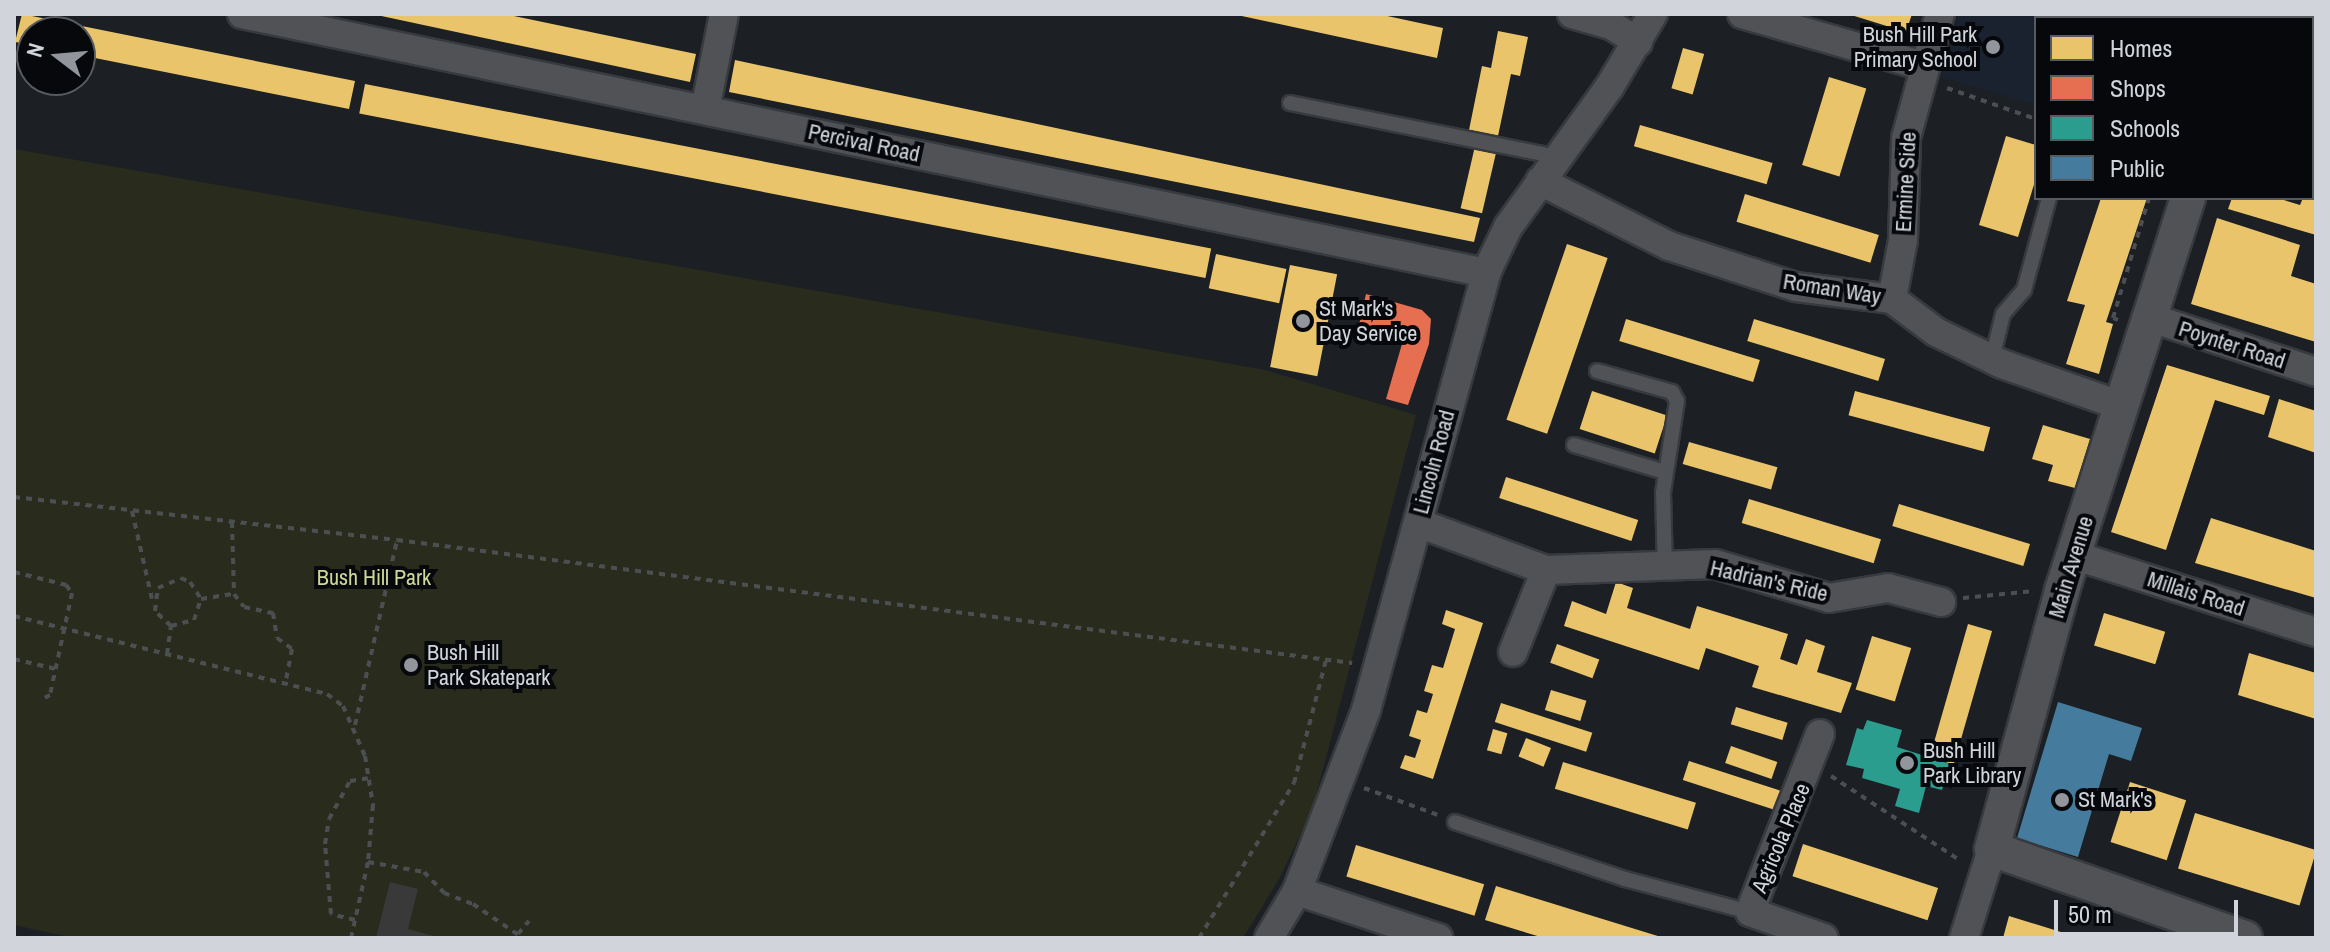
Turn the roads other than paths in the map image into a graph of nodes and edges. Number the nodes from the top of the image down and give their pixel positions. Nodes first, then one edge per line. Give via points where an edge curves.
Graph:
1 (242, 14) edge
2 (724, 14) edge
3 (1572, 14) edge
4 (1653, 14) edge
5 (1742, 14) edge
6 (1940, 14) edge
7 (1638, 42) junction
8 (1923, 66) junction
9 (1290, 103) dead end
10 (705, 110) junction
11 (1557, 157) junction
12 (1540, 181) junction
13 (2048, 200) edge
14 (2187, 200) edge
15 (1486, 273) junction
16 (1892, 299) junction
17 (2148, 317) junction
18 (1992, 359) junction
19 (1597, 371) dead end
20 (2316, 372) edge
21 (2119, 405) junction
22 (1574, 445) dead end
23 (1665, 472) junction
24 (1418, 523) junction
25 (2076, 556) junction
26 (1665, 566) junction
27 (1546, 570) junction
28 (1941, 602) road end
29 (2316, 632) edge
30 (1513, 652) dead end
31 (1820, 734) dead end
32 (1455, 822) road end
33 (1988, 862) junction
34 (1297, 891) junction
35 (1750, 912) junction
36 (1269, 938) edge
37 (1438, 938) edge
38 (1824, 938) edge
39 (1964, 938) edge
40 (2245, 938) edge

1 - 10 street, Percival Road
2 - 10 street
3 - 7 street via 1615,26
4 - 7 street, Lincoln Road
5 - 8 street
6 - 8 street, Ermine Side
7 - 11 street, Lincoln Road
8 - 16 street, Ermine Side via 1906,138 1903,240
9 - 11 lane
10 - 15 street, Percival Road
11 - 12 street, Lincoln Road
12 - 15 street, Lincoln Road via 1508,227
12 - 16 street, Roman Way via 1669,246 1796,287
13 - 18 lane via 2024,290 2003,314
14 - 17 street, Main Avenue
15 - 24 street, Lincoln Road
16 - 18 street, Roman Way via 1936,332
17 - 20 street, Poynter Road
17 - 21 street, Main Avenue
18 - 21 street, Roman Way
19 - 23 lane via 1672,392 1676,414
21 - 25 street, Main Avenue
22 - 23 lane
23 - 26 lane
24 - 27 street, Hadrian's Ride
24 - 34 street, Lincoln Road via 1343,780
25 - 29 street, Millais Road
25 - 33 street, Main Avenue
26 - 27 street, Hadrian's Ride
26 - 28 street, Hadrian's Ride via 1715,564 1829,598 1888,588
27 - 30 street
31 - 35 street, Agricola Place
32 - 35 lane via 1625,879
33 - 39 street, Main Avenue
33 - 40 street
34 - 36 street, Lincoln Road
34 - 37 street
35 - 38 street, Agricola Place

